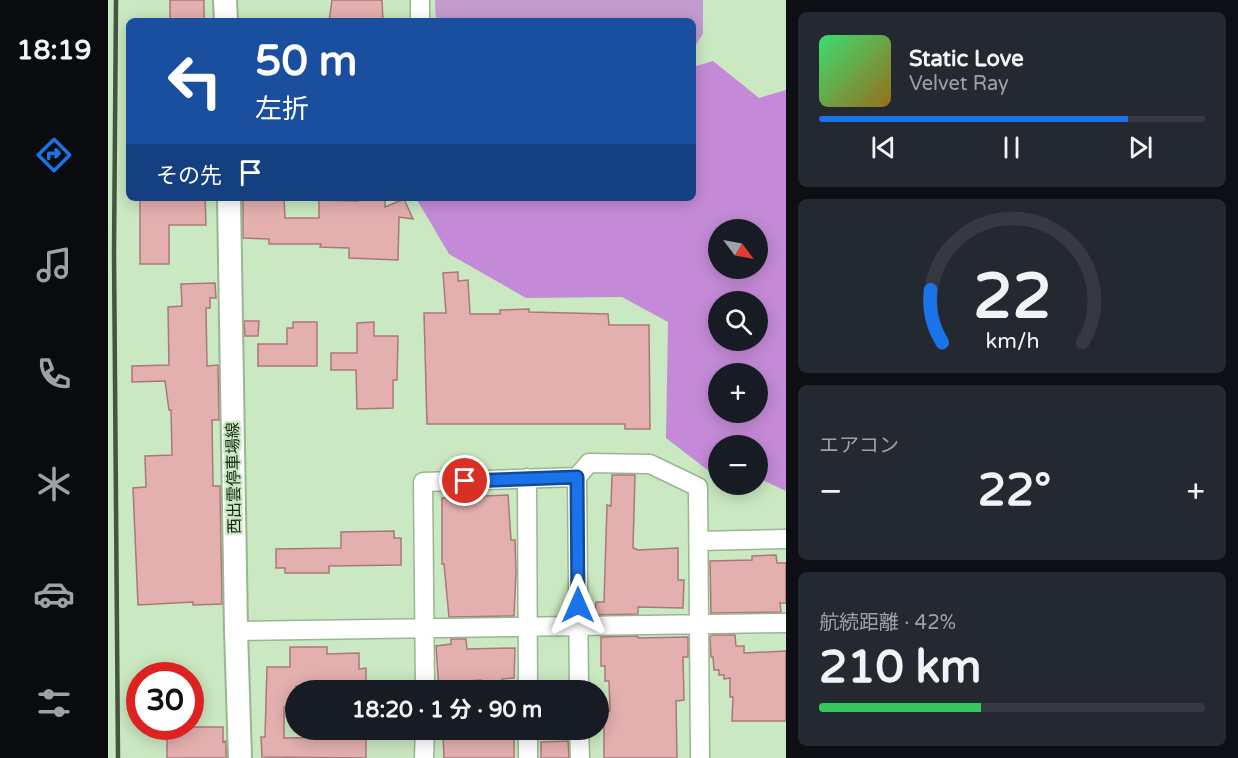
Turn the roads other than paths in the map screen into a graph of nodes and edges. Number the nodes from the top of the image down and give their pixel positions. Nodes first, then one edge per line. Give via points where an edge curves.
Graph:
1 (225, 0) edge
2 (420, 0) edge
3 (226, 18) edge
4 (420, 18) edge
5 (229, 201) edge
6 (577, 477) junction
7 (527, 478) junction
8 (786, 539) edge
9 (699, 541) junction
10 (786, 623) edge
11 (699, 624) junction
12 (527, 627) junction
13 (578, 627) junction
14 (426, 628) junction
15 (236, 631) junction
16 (425, 680) edge
17 (528, 680) edge
18 (579, 680) edge
19 (424, 740) edge
20 (528, 740) edge
21 (579, 740) edge
22 (240, 758) edge
23 (424, 758) edge
24 (528, 758) edge
25 (580, 758) edge
26 (700, 758) edge

1 - 3 main road
2 - 4 street
5 - 15 main road, 西出雲停車場線
6 - 7 street
6 - 9 street via 589,463 650,464 698,487
6 - 13 street
7 - 12 street
7 - 14 street via 423,482
8 - 9 street
9 - 11 street
10 - 11 street
11 - 13 street
11 - 26 street
12 - 13 street
12 - 14 street
12 - 17 street
13 - 18 street
14 - 15 street
14 - 16 street
15 - 22 main road, 西出雲停車場線
19 - 23 street
20 - 24 street
21 - 25 street

